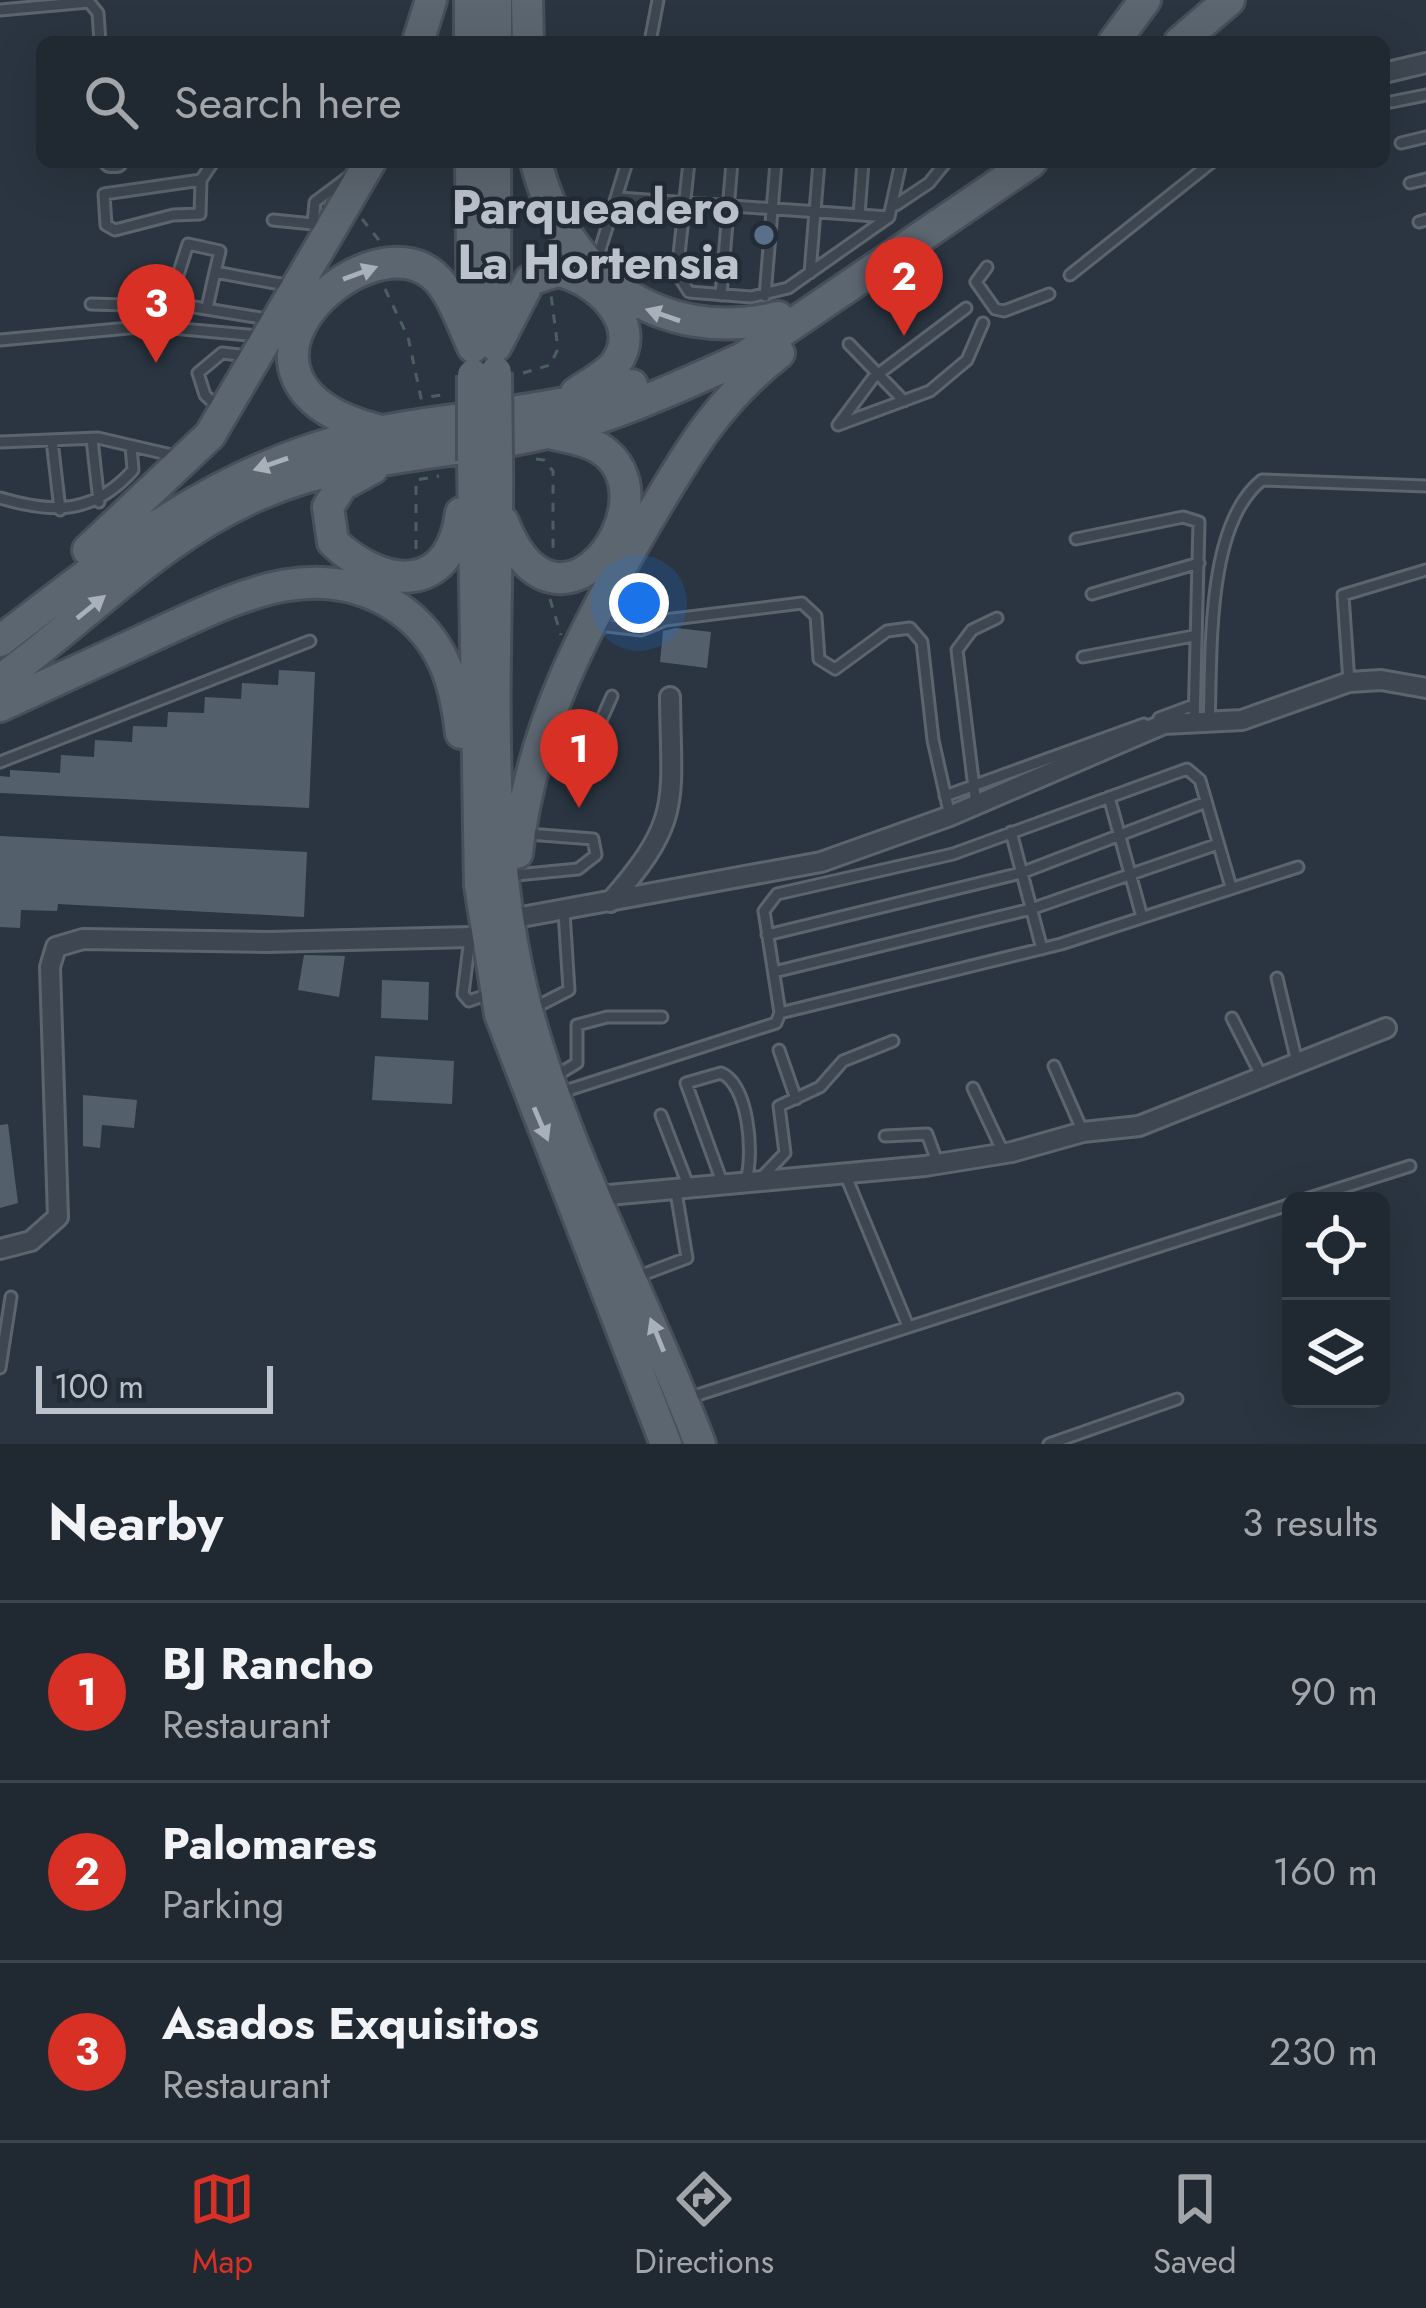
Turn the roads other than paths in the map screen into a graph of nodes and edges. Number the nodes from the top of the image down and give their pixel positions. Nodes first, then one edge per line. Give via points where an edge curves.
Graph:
1 (431, 0) edge
2 (470, 0) edge
3 (496, 0) edge
4 (527, 0) edge
5 (658, 0) edge
6 (1145, 0) edge
7 (1229, 0) edge
8 (0, 10) edge
9 (100, 36) edge
10 (420, 36) edge
11 (470, 36) edge
12 (496, 36) edge
13 (528, 36) edge
14 (651, 36) edge
15 (1118, 36) edge
16 (1187, 36) edge
17 (1426, 63) edge
18 (1390, 72) edge
19 (1426, 95) edge
20 (1391, 102) dead end
21 (1426, 137) edge
22 (1401, 143) dead end
23 (209, 168) edge
24 (361, 168) edge
25 (367, 168) edge
26 (472, 168) edge
27 (495, 168) edge
28 (538, 168) edge
29 (626, 168) edge
30 (687, 168) edge
31 (732, 168) edge
32 (775, 168) edge
33 (818, 168) edge
34 (862, 168) edge
35 (901, 168) edge
36 (941, 168) edge
37 (988, 168) edge
38 (1023, 168) edge
39 (1204, 168) edge
40 (1426, 179) edge
41 (202, 180) junction
42 (1410, 183) dead end
43 (619, 198) junction
44 (684, 202) junction
45 (896, 205) junction
46 (729, 206) junction
47 (770, 209) junction
48 (814, 212) junction
49 (859, 215) junction
50 (889, 217) junction
51 (273, 220) dead end
52 (321, 228) junction
53 (906, 252) junction
54 (987, 267) dead end
55 (594, 268) junction
56 (215, 272) junction
57 (810, 273) junction
58 (1070, 275) dead end
59 (296, 287) junction
60 (1049, 294) dead end
61 (722, 295) junction
62 (91, 304) dead end
63 (168, 306) junction
64 (771, 306) junction
65 (207, 308) junction
66 (966, 308) dead end
67 (983, 323) dead end
68 (269, 338) junction
69 (0, 340) edge
70 (849, 344) dead end
71 (492, 363) junction
72 (878, 374) junction
73 (904, 401) junction
74 (564, 402) junction
75 (225, 414) junction
76 (545, 432) junction
77 (92, 439) junction
78 (52, 440) junction
79 (0, 442) edge
80 (389, 444) junction
81 (131, 446) junction
82 (191, 459) junction
83 (485, 463) junction
84 (1426, 487) edge
85 (0, 498) edge
86 (99, 502) junction
87 (497, 508) junction
88 (60, 510) junction
89 (1076, 539) dead end
90 (1199, 563) junction
91 (1426, 570) edge
92 (1092, 594) dead end
93 (997, 618) dead end
94 (0, 623) edge
95 (583, 634) junction
96 (1193, 636) junction
97 (0, 641) edge
98 (310, 641) dead end
99 (1083, 657) dead end
100 (0, 680) edge
101 (1349, 682) junction
102 (1426, 688) edge
103 (612, 696) dead end
104 (670, 697) dead end
105 (0, 706) edge
106 (547, 713) junction
107 (1199, 717) junction
108 (0, 762) edge
109 (974, 795) junction
110 (1109, 797) junction
111 (1207, 802) junction
112 (948, 806) junction
113 (1011, 832) junction
114 (519, 833) junction
115 (1117, 836) junction
116 (1218, 844) junction
117 (1298, 867) dead end
118 (1022, 873) junction
119 (516, 875) junction
120 (1129, 875) junction
121 (1231, 887) junction
122 (610, 902) junction
123 (564, 908) junction
124 (1031, 909) junction
125 (1142, 917) junction
126 (514, 928) junction
127 (767, 934) junction
128 (471, 937) junction
129 (1042, 949) junction
130 (774, 973) junction
131 (1277, 978) dead end
132 (504, 1007) junction
133 (780, 1013) junction
134 (662, 1017) dead end
135 (1232, 1018) dead end
136 (1386, 1028) dead end
137 (893, 1041) dead end
138 (779, 1050) dead end
139 (1297, 1062) junction
140 (1054, 1066) dead end
141 (1262, 1077) junction
142 (561, 1078) junction
143 (596, 1081) junction
144 (973, 1088) dead end
145 (796, 1100) junction
146 (661, 1115) dead end
147 (1084, 1132) junction
148 (884, 1136) dead end
149 (1004, 1154) junction
150 (938, 1165) junction
151 (1410, 1166) dead end
152 (757, 1174) junction
153 (845, 1174) junction
154 (722, 1182) junction
155 (681, 1186) junction
156 (1328, 1192) edge
157 (598, 1196) junction
158 (1282, 1207) edge
159 (0, 1250) edge
160 (634, 1278) junction
161 (11, 1297) dead end
162 (908, 1326) junction
163 (0, 1368) edge
164 (683, 1399) junction
165 (1177, 1399) dead end
166 (666, 1444) edge
167 (700, 1444) edge
168 (1048, 1444) edge

1 - 10 main road
2 - 11 main road
3 - 12 main road
4 - 13 main road
5 - 14 lane
6 - 15 main road
7 - 16 main road
8 - 9 lane via 89,2
17 - 18 street
19 - 20 lane
21 - 22 lane
23 - 41 lane
24 - 52 lane via 315,202
25 - 52 main road
26 - 71 main road
27 - 71 main road
28 - 55 main road via 554,214
29 - 43 lane
30 - 44 lane
31 - 46 lane
32 - 47 lane
33 - 48 lane
34 - 49 lane
35 - 45 lane
36 - 45 lane
37 - 64 main road via 836,283
38 - 53 main road
39 - 58 lane
40 - 42 lane
41 - 41 lane via 104,194 106,225 115,230 200,214
43 - 44 lane
43 - 55 lane
44 - 46 lane
44 - 61 lane via 681,284
45 - 50 lane
46 - 47 lane
46 - 61 lane
47 - 48 lane
47 - 64 lane
48 - 49 lane
48 - 57 lane
49 - 50 lane
50 - 57 lane
51 - 52 lane
52 - 59 main road
53 - 76 main road via 743,358
53 - 95 main road via 712,414
54 - 60 lane via 976,282 994,309
64 -> 55 main road via 731,326 674,320 632,302
56 - 59 lane
56 - 63 lane via 220,251 188,244
56 - 65 lane
57 - 64 lane
59 - 68 main road
61 - 64 lane
62 - 63 lane
63 - 65 lane
64 - 74 main road via 655,377
65 - 68 lane
66 - 72 lane
67 - 73 lane via 967,360
68 - 69 lane via 149,326
68 - 75 main road
68 - 75 lane via 203,365 200,385
70 - 72 lane
71 - 74 main road via 530,280 557,271 597,287 618,315 622,347 616,362
80 -> 71 main road via 335,419 301,388 297,333 324,295 366,269 412,264 442,285
71 - 83 main road, bridge
72 - 73 lane
72 - 73 lane via 838,425
74 - 80 main road
75 - 82 main road
76 - 80 main road
76 - 87 main road via 602,448 615,461 627,492 617,534 586,571 557,580 519,559
77 - 78 lane
77 - 81 lane
77 - 86 lane
78 - 79 lane
78 - 88 lane
80 - 83 main road via 328,507 332,542 370,572 394,576 446,561
80 -> 97 main road via 273,462 209,491
100 -> 80 main road via 200,526 257,494
81 - 82 lane
81 - 86 lane via 133,470
82 - 94 main road
83 - 87 main road
83 - 132 main road via 480,885
84 - 107 lane via 1262,480 1250,490 1227,526
85 - 88 lane
86 - 88 lane
87 - 126 main road via 498,769
89 - 90 lane via 1194,517
90 - 92 lane
90 - 96 lane
91 - 101 lane via 1343,595
93 - 109 lane via 972,630 957,650
95 - 106 main road
95 - 112 lane via 796,602 813,610 819,659 836,669 887,631 910,628 922,642
96 - 99 lane
96 - 107 lane
98 - 108 lane
101 - 102 street
101 - 107 street via 1242,720
103 - 106 lane via 600,723
104 - 122 street via 670,807 653,853
105 - 128 main road via 256,590 325,582 376,595 416,621 449,668 463,756
106 - 114 main road
107 - 109 street
109 - 112 street
110 - 111 lane via 1187,769
110 - 113 lane
110 - 115 lane
111 - 115 lane
111 - 116 lane
112 - 122 street via 785,873
113 - 118 lane
113 - 127 lane via 777,894 764,911
114 - 119 main road
114 - 119 lane via 582,835 596,855 578,869
115 - 118 lane
115 - 120 lane
116 - 120 lane
116 - 121 lane
117 - 121 lane
118 - 124 lane
118 - 127 lane
119 - 126 main road
120 - 124 lane
120 - 125 lane
121 - 125 lane
122 - 123 street
123 - 126 street
123 - 132 lane via 569,990
124 - 129 lane
124 - 130 lane
125 - 129 lane
126 - 132 main road
127 - 130 lane
128 - 132 main road
128 - 159 street via 83,939 56,946 50,967 58,1217 31,1241
129 - 133 lane
130 - 133 lane
131 - 139 lane
132 - 142 main road
132 -> 166 main road
133 - 143 lane via 768,1028
134 - 142 lane via 577,1025
135 - 141 lane
136 - 139 street
137 - 145 lane via 843,1060 820,1088
138 - 145 lane
139 - 141 street
140 - 147 lane
141 - 147 street via 1139,1126
142 - 143 lane
142 - 143 lane
142 - 157 main road
144 - 149 lane
145 - 152 lane via 779,1106 787,1143
146 - 155 lane
147 - 149 street
148 - 150 lane via 927,1134
149 - 150 street
150 - 153 street
151 - 156 lane
152 - 153 street
152 - 154 street
152 - 154 lane via 731,1078 721,1073 686,1083
153 - 162 lane
154 - 155 street
155 - 157 street
155 - 160 lane via 687,1258
157 - 160 main road
158 - 162 lane
164 -> 160 main road
161 - 163 lane
162 - 164 lane
164 - 167 main road
165 - 168 lane

